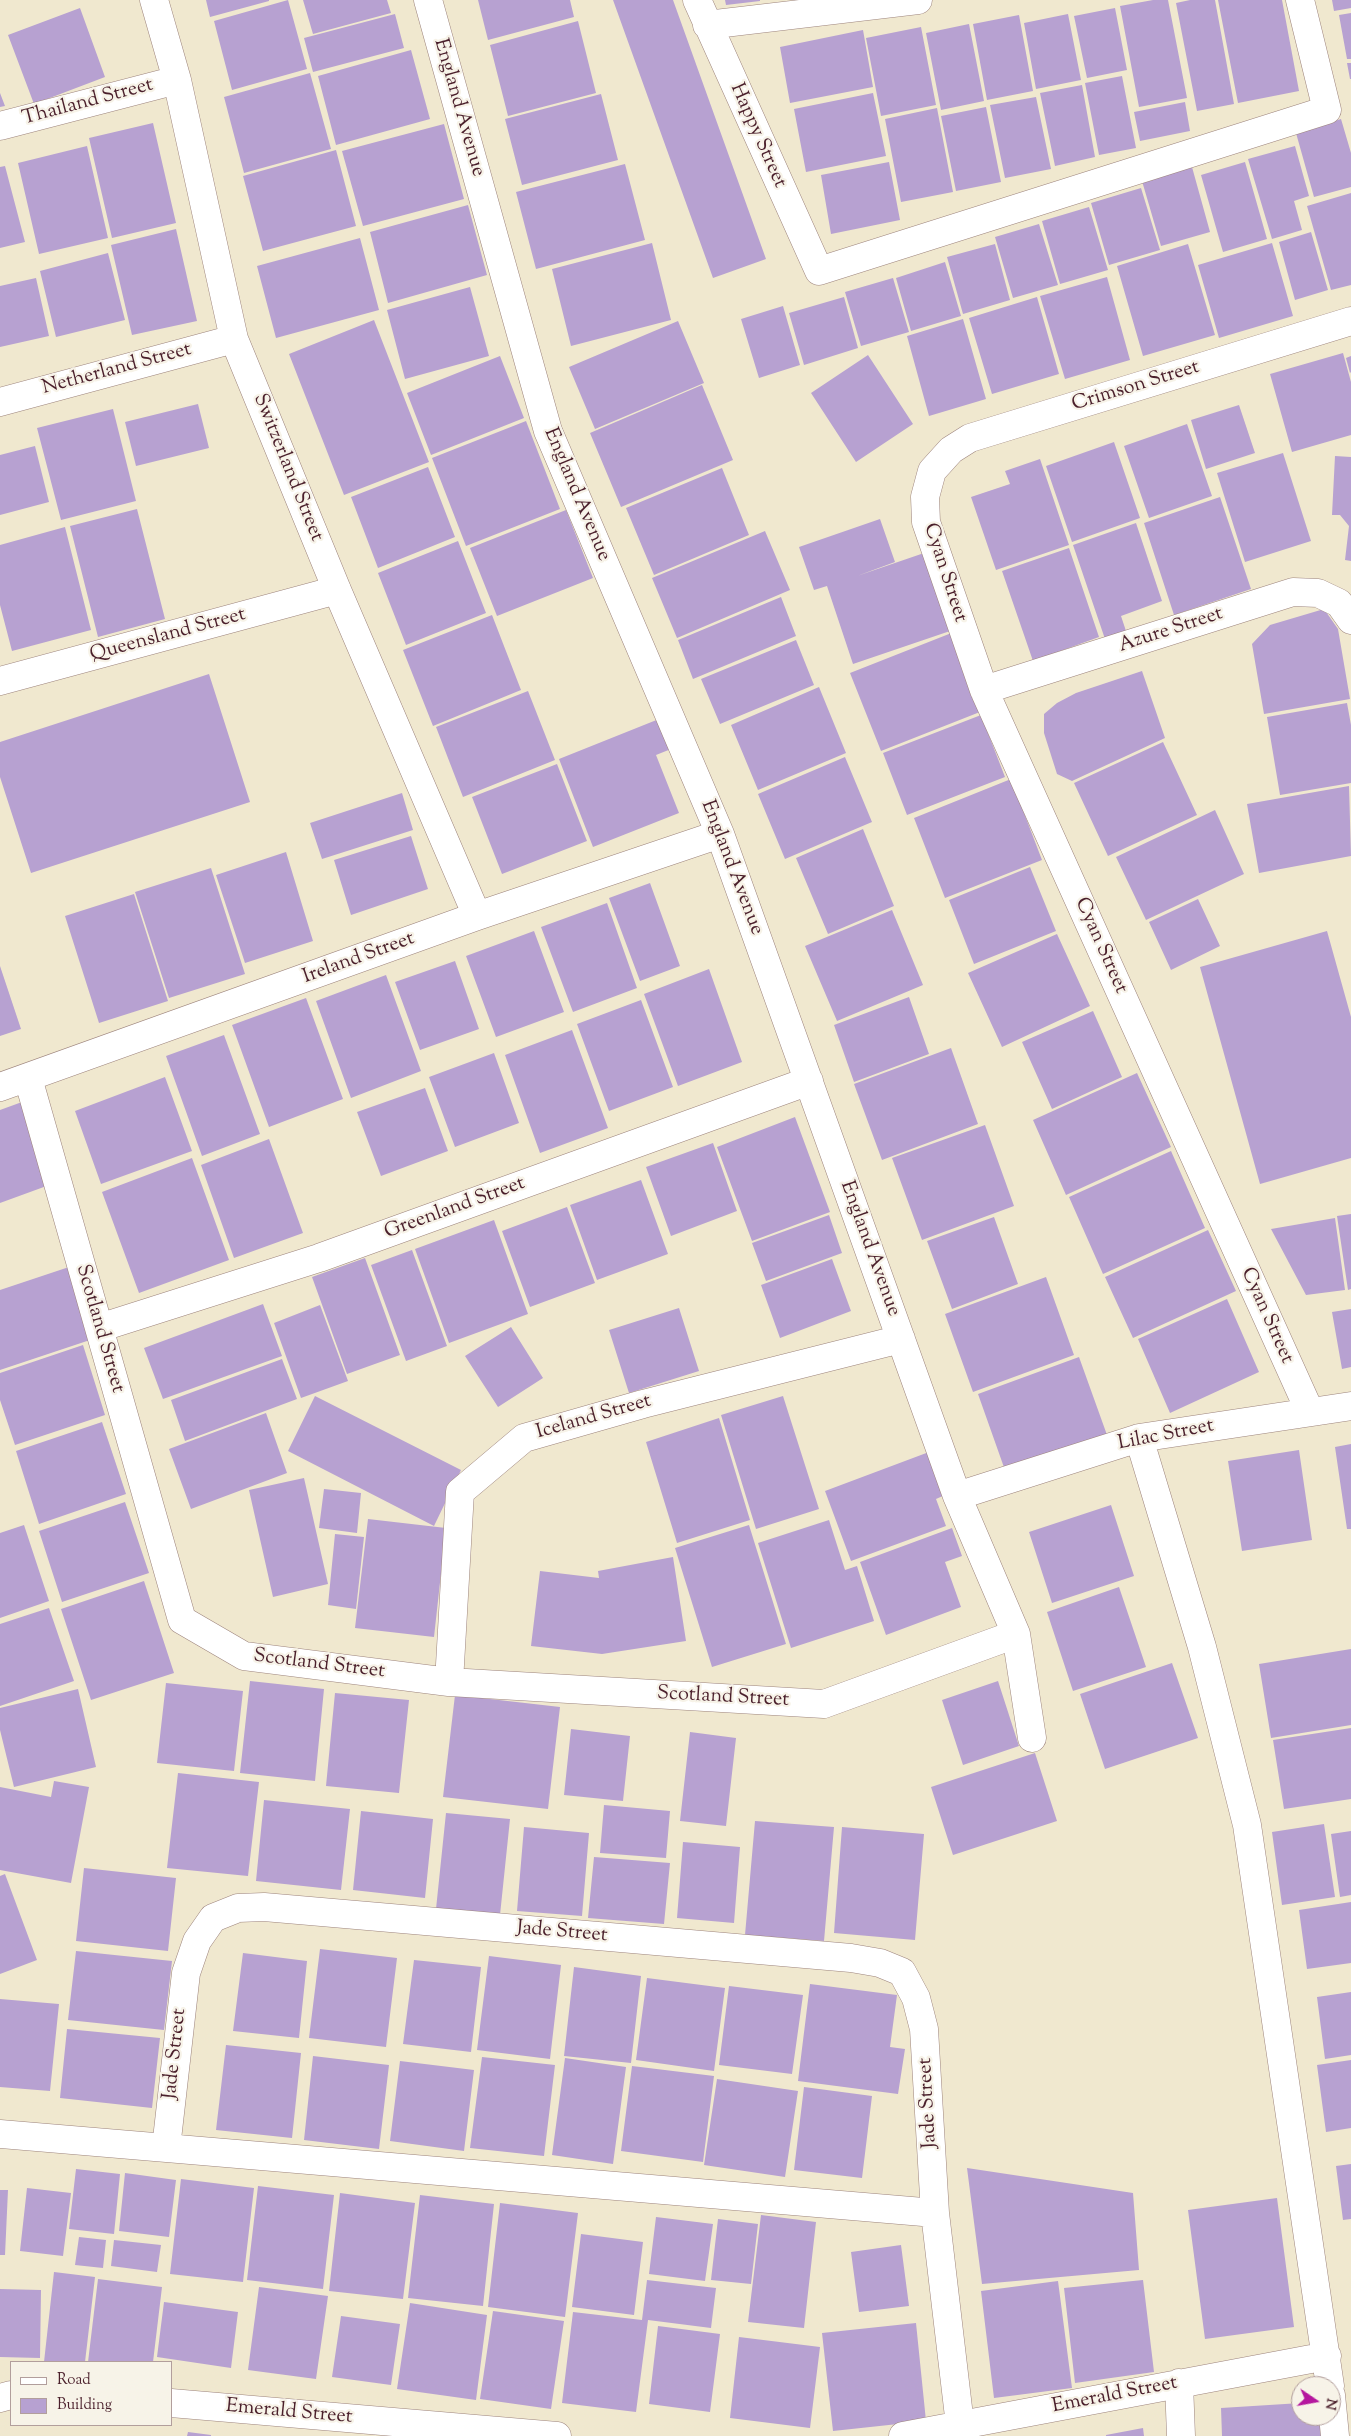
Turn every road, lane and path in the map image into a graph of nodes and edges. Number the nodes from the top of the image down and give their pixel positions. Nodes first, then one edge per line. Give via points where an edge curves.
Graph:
1 (154, 0) edge
2 (428, 0) edge
3 (697, 0) edge
4 (918, 0) edge
5 (1300, 0) edge
6 (707, 25) junction
7 (177, 80) junction
8 (0, 126) edge
9 (1351, 321) edge
10 (234, 339) junction
11 (0, 402) edge
12 (932, 471) joint
13 (337, 590) junction
14 (1351, 620) edge
15 (0, 681) edge
16 (984, 690) junction
17 (720, 834) junction
18 (477, 916) junction
19 (28, 1078) junction
20 (809, 1081) junction
21 (0, 1087) edge
22 (99, 1328) junction
23 (901, 1339) junction
24 (1351, 1406) edge
25 (1310, 1412) junction
26 (1138, 1438) junction
27 (957, 1496) junction
28 (1016, 1634) junction
29 (448, 1682) junction
30 (1032, 1738) dead end
31 (0, 2134) edge
32 (166, 2148) junction
33 (935, 2213) junction
34 (1327, 2356) junction
35 (1329, 2376) edge
36 (1179, 2383) junction
37 (172, 2403) edge
38 (960, 2425) junction
39 (557, 2436) edge
40 (903, 2436) edge
41 (1181, 2436) edge

1 - 7 street, Switzerland Street
2 - 17 street, England Avenue via 548,431
3 - 6 street, Happy Street
4 - 6 street
5 - 6 street, Happy Street via 1327,110 819,271
7 - 8 street, Thailand Street
7 - 10 street, Switzerland Street
9 - 12 street, Crimson Street via 970,438 951,450
10 - 11 street, Netherland Street
10 - 13 street, Switzerland Street
12 - 16 street, Cyan Street via 925,496 926,522
13 - 15 street, Queensland Street
13 - 18 street, Switzerland Street
14 - 16 street, Azure Street via 1339,603 1318,593 1293,592
16 - 25 street, Cyan Street
17 - 18 street, Ireland Street
17 - 20 street, England Avenue
18 - 19 street, Ireland Street
19 - 21 street, Ireland Street
19 - 22 street, Scotland Street
20 - 22 street, Greenland Street via 319,1258
20 - 23 street, England Avenue
22 - 29 street, Scotland Street via 182,1620 244,1656
23 - 27 street, England Avenue
23 - 29 street, Iceland Street via 643,1404 524,1438 460,1492
24 - 25 street, Lilac Street
25 - 26 street, Lilac Street
26 - 27 street, Lilac Street
26 - 34 street via 1202,1647 1247,1825
27 - 28 street, England Avenue
28 - 29 street, Scotland Street via 824,1704
28 - 30 street, England Avenue
31 - 32 street
32 - 33 street
32 - 33 street, Jade Street via 186,1973 197,1941 213,1918 238,1908 264,1907 852,1958 880,1963 902,1972 916,1998 924,2029
33 - 38 street
34 - 35 street
34 - 36 street, Emerald Street
36 - 38 street, Emerald Street
36 - 41 street
37 - 39 street, Emerald Street
38 - 40 street, Emerald Street

